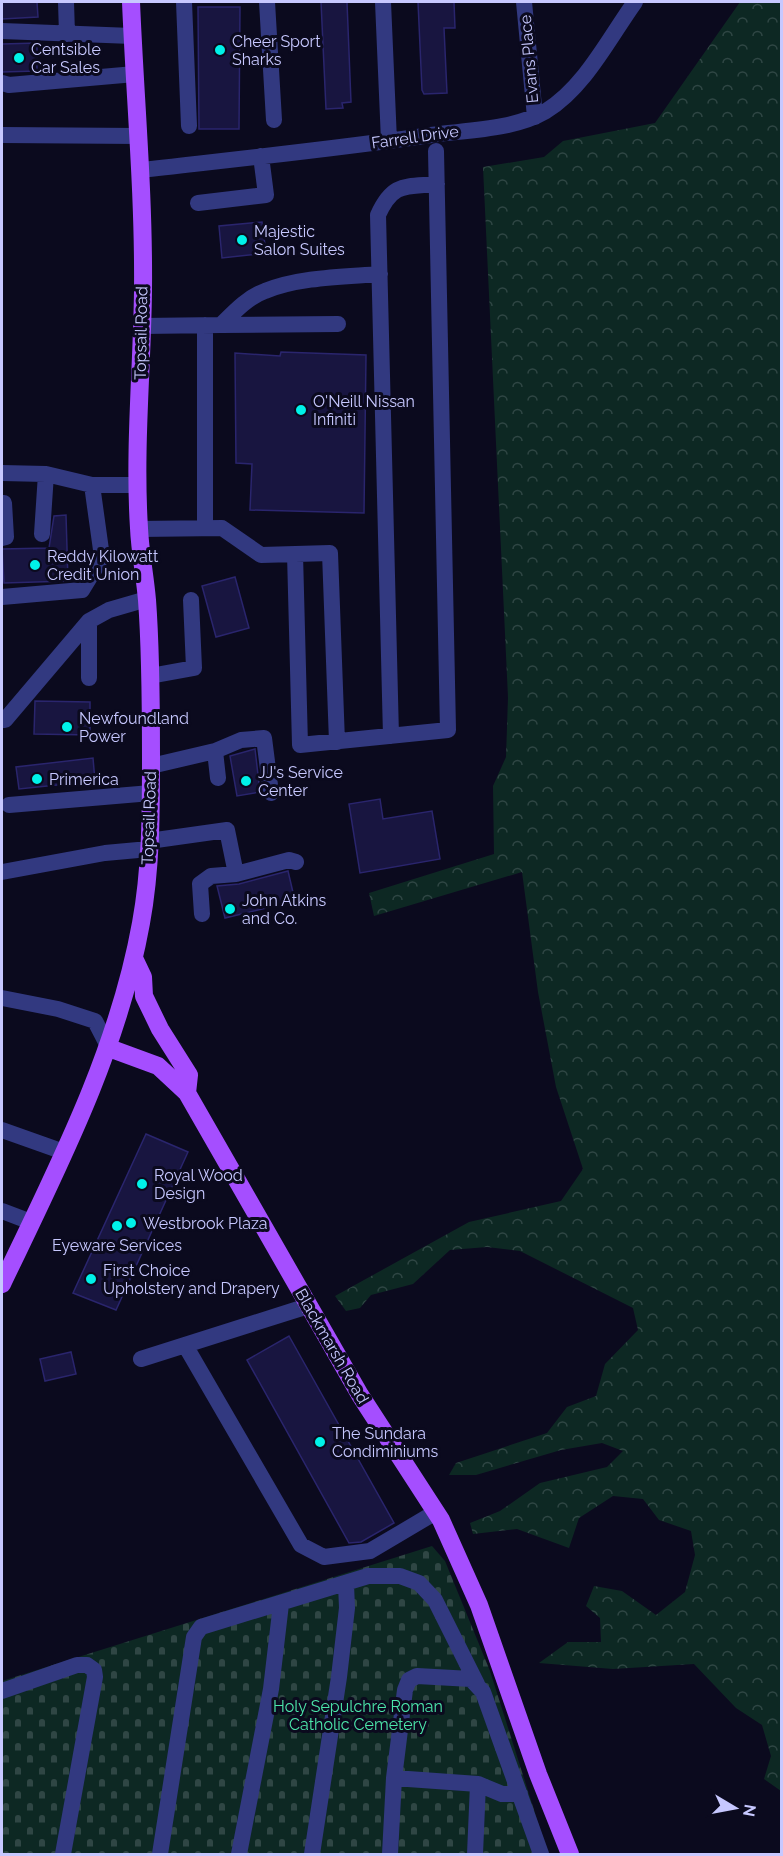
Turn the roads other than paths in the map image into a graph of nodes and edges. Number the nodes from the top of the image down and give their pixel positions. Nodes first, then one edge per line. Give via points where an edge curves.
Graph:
1 (66, 2) edge
2 (131, 2) edge
3 (184, 2) edge
4 (267, 2) edge
5 (384, 2) edge
6 (524, 2) edge
7 (634, 2) edge
8 (2, 31) edge
9 (67, 34) junction
10 (132, 36) junction
11 (135, 74) junction
12 (2, 83) edge
13 (535, 117) junction
14 (274, 120) dead end
15 (189, 126) dead end
16 (2, 135) edge
17 (139, 136) junction
18 (389, 141) junction
19 (436, 151) dead end
20 (261, 156) junction
21 (141, 170) junction
22 (437, 184) junction
23 (198, 203) dead end
24 (380, 274) junction
25 (338, 324) dead end
26 (213, 325) junction
27 (142, 326) junction
28 (2, 473) edge
29 (46, 474) junction
30 (92, 485) junction
31 (138, 485) junction
32 (4, 503) dead end
33 (205, 526) junction
34 (139, 529) junction
35 (42, 534) dead end
36 (2, 538) edge
37 (295, 554) junction
38 (2, 597) edge
39 (147, 599) junction
40 (191, 600) dead end
41 (89, 621) junction
42 (150, 676) junction
43 (89, 678) dead end
44 (2, 720) edge
45 (391, 736) junction
46 (337, 742) junction
47 (215, 751) junction
48 (151, 766) junction
49 (218, 778) dead end
50 (270, 793) dead end
51 (151, 794) junction
52 (9, 805) dead end
53 (149, 845) junction
54 (296, 862) dead end
55 (2, 872) edge
56 (236, 874) junction
57 (202, 914) dead end
58 (134, 958) junction
59 (2, 998) edge
60 (109, 1048) junction
61 (187, 1094) junction
62 (2, 1130) edge
63 (64, 1152) junction
64 (2, 1211) edge
65 (31, 1222) junction
66 (2, 1284) edge
67 (308, 1306) junction
68 (185, 1345) junction
69 (141, 1359) dead end
70 (436, 1512) junction
71 (346, 1584) junction
72 (280, 1604) junction
73 (477, 1684) junction
74 (2, 1691) edge
75 (394, 1778) junction
76 (478, 1784) junction
77 (520, 1794) junction
78 (63, 1854) edge
79 (160, 1854) edge
80 (239, 1854) edge
81 (312, 1854) edge
82 (390, 1854) edge
83 (475, 1854) edge
84 (541, 1854) edge
85 (570, 1854) edge

1 - 9 street
2 - 10 main road, Topsail Road
3 - 15 street
4 - 14 street
5 - 18 street
6 - 13 street, Evans Place
7 - 13 street, Farrell Drive via 578,82 556,104
8 - 9 street
9 - 10 street
10 - 11 main road, Topsail Road
11 - 12 street
11 - 17 main road, Topsail Road
13 - 18 street, Farrell Drive
16 - 17 street
17 - 21 main road, Topsail Road
18 - 20 street, Farrell Drive
19 - 22 street
20 - 21 street, Farrell Drive
20 - 23 street via 266,195
21 - 27 main road, Topsail Road
22 - 24 street via 404,187 387,196 378,215
22 - 45 street via 448,730
24 - 26 street via 303,281 264,291
24 - 45 street
25 - 26 street
26 - 27 street
26 - 33 street
27 - 31 main road, Topsail Road
28 - 29 street
29 - 30 street
29 - 35 street
30 - 31 street
30 - 38 street via 102,557 82,590
31 - 34 main road, Topsail Road
32 - 36 street via 6,537
33 - 34 street
33 - 37 street via 222,528 261,555
34 - 39 main road, Topsail Road
37 - 46 street via 330,553
37 - 46 street via 300,745
39 - 41 street via 109,610
39 - 42 main road, Topsail Road
40 - 42 street via 194,668
41 - 43 street
41 - 44 street via 6,720
42 - 48 main road, Topsail Road
45 - 46 street
47 - 48 street
47 - 49 street
47 - 50 street via 241,740 264,738
48 - 51 main road, Topsail Road
51 - 52 street
51 - 53 main road, Topsail Road
53 - 55 street
53 - 56 street via 227,830
53 - 58 main road, Topsail Road via 142,921
54 - 56 street via 289,860
56 - 57 street via 211,876 200,885
58 - 60 main road, Topsail Road
58 - 61 main road via 143,977 144,996 189,1075
59 - 60 street via 95,1021
60 - 61 main road, Blackmarsh Road via 158,1066
60 - 63 main road, Topsail Road
61 - 67 main road, Blackmarsh Road
62 - 63 street
63 - 65 main road, Topsail Road
64 - 65 street
65 - 66 main road, Topsail Road
67 - 68 street
67 - 70 main road, Blackmarsh Road
68 - 69 street
68 - 70 street via 301,1545 324,1557 370,1551
70 - 85 main road, Blackmarsh Road via 479,1605
71 - 72 street
71 - 73 street via 378,1575 400,1576 419,1583 435,1600
71 - 81 street via 340,1668
72 - 79 street via 195,1632
72 - 80 street via 271,1689
73 - 75 street via 463,1678 417,1676 409,1680
73 - 77 street
74 - 78 street via 77,1665 94,1670
75 - 76 street
75 - 82 street
76 - 77 street via 502,1794
76 - 83 street
77 - 84 street

